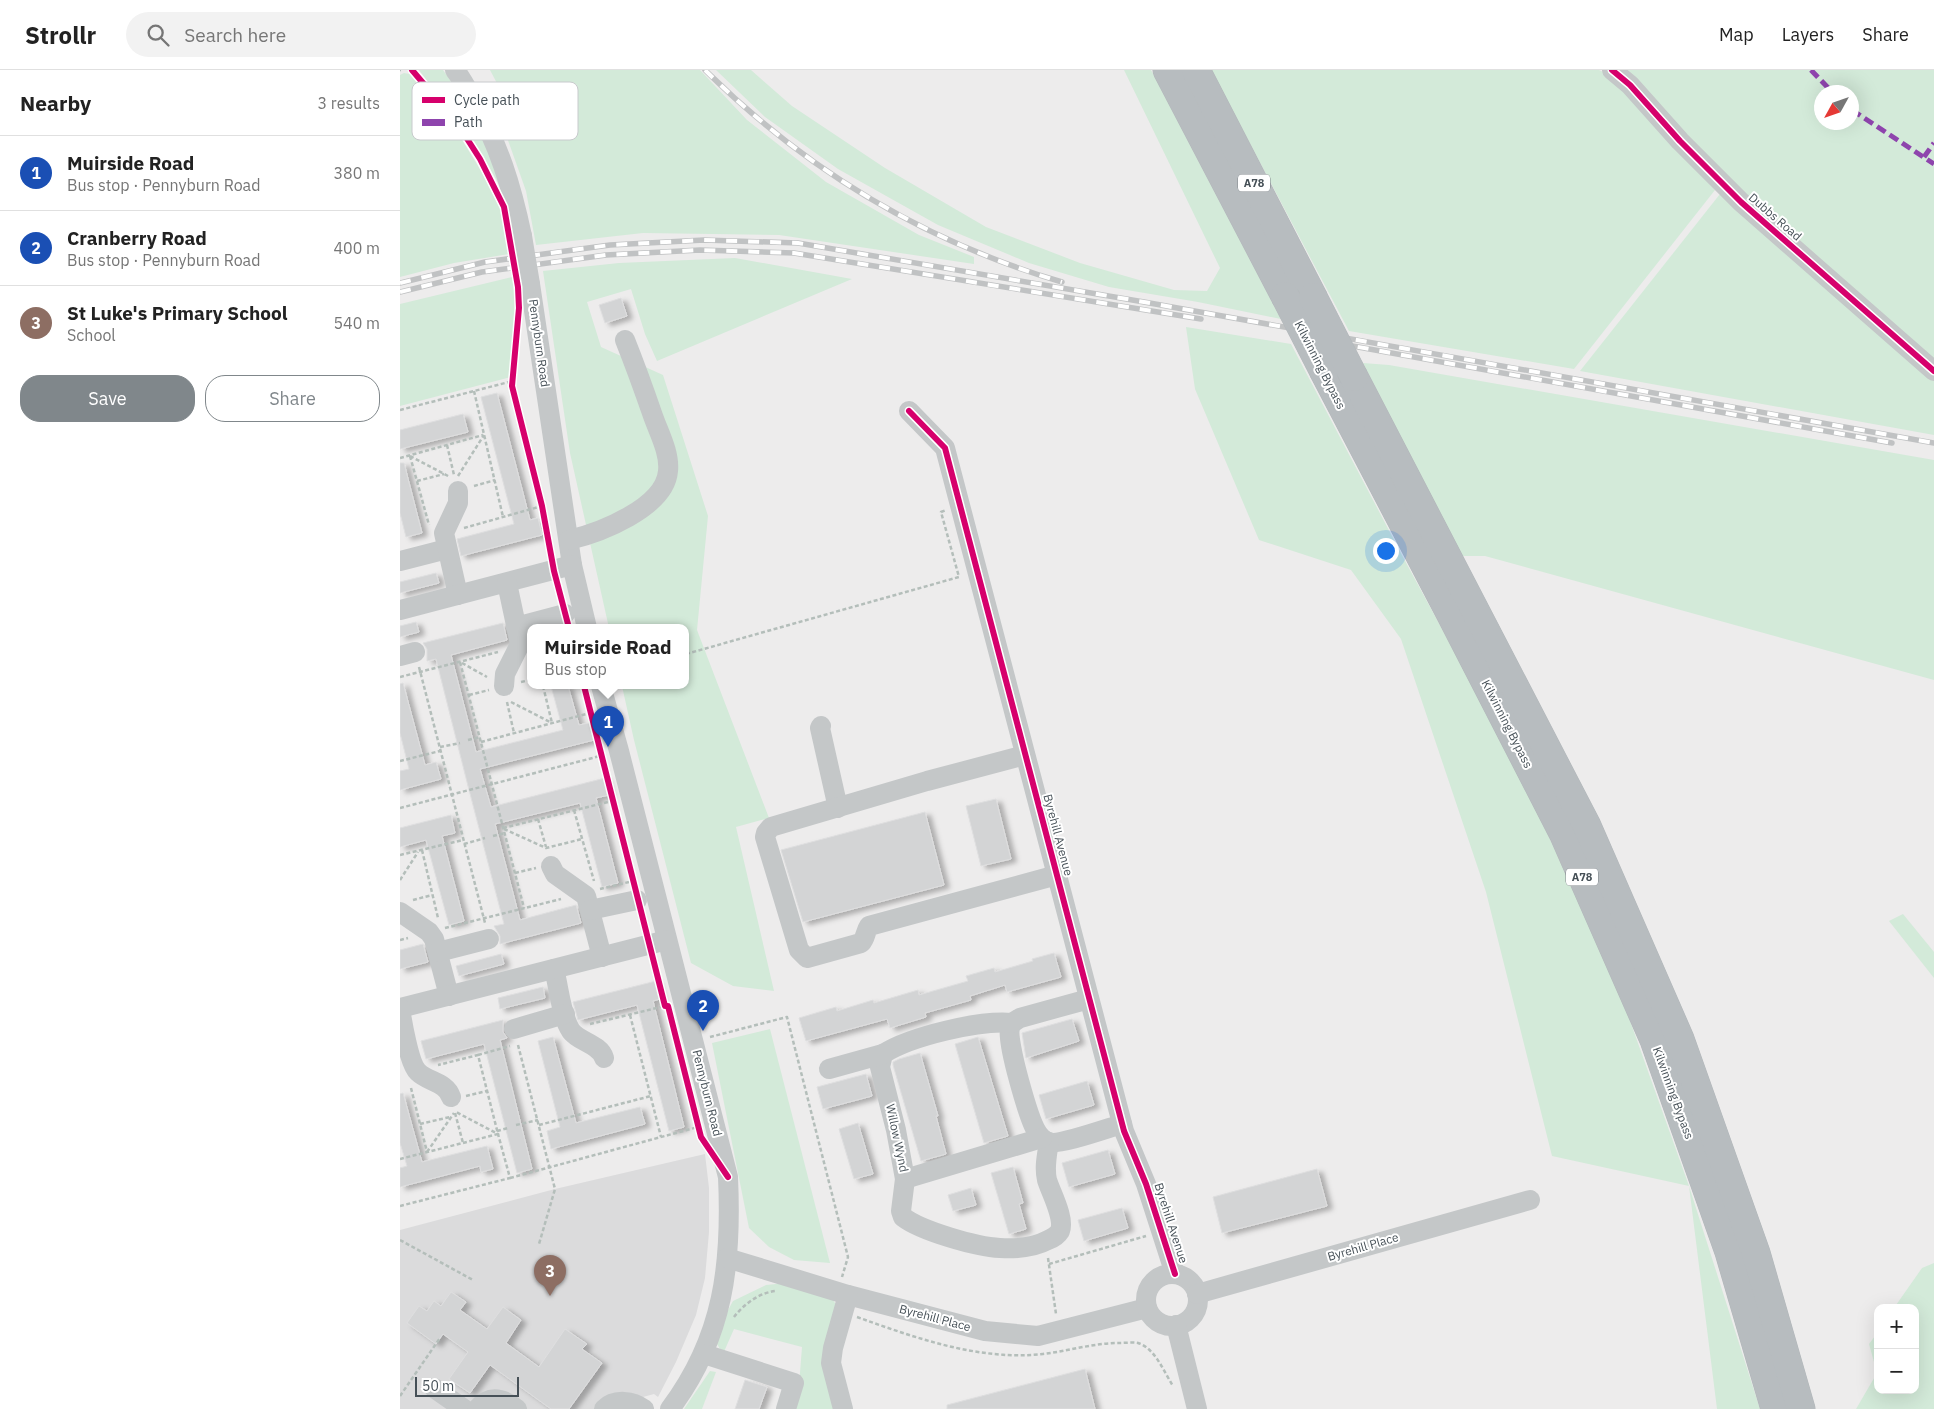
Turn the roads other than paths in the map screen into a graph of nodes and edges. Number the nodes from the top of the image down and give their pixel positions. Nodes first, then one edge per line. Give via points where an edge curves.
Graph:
1 (455, 70) edge
2 (1167, 70) edge
3 (1196, 70) edge
4 (1612, 70) edge
5 (462, 82) edge
6 (494, 140) edge
7 (626, 340) dead end
8 (1934, 370) edge
9 (909, 411) dead end
10 (457, 485) road end
11 (568, 540) junction
12 (446, 541) junction
13 (400, 561) edge
14 (572, 565) junction
15 (507, 583) junction
16 (458, 595) junction
17 (400, 610) edge
18 (565, 614) dead end
19 (586, 624) edge
20 (516, 626) junction
21 (504, 686) road end
22 (601, 689) edge
23 (821, 726) dead end
24 (1025, 755) junction
25 (838, 808) junction
26 (549, 859) road end
27 (1057, 875) junction
28 (635, 890) road end
29 (590, 898) junction
30 (404, 907) edge
31 (489, 939) road end
32 (667, 940) junction
33 (438, 952) junction
34 (602, 957) junction
35 (554, 969) junction
36 (449, 996) junction
37 (1089, 999) junction
38 (400, 1008) edge
39 (567, 1021) junction
40 (1012, 1022) junction
41 (514, 1029) road end
42 (883, 1054) junction
43 (604, 1058) dead end
44 (408, 1065) edge
45 (829, 1069) dead end
46 (452, 1106) road end
47 (1122, 1124) junction
48 (1045, 1140) junction
49 (905, 1179) junction
50 (1530, 1200) dead end
51 (727, 1258) junction
52 (1175, 1274) junction
53 (843, 1294) junction
54 (1197, 1294) junction
55 (1147, 1308) junction
56 (1176, 1325) junction
57 (704, 1354) junction
58 (434, 1388) dead end
59 (1192, 1408) edge
60 (464, 1409) edge
61 (477, 1409) edge
62 (517, 1409) edge
63 (604, 1409) edge
64 (644, 1409) edge
65 (670, 1409) edge
66 (786, 1409) edge
67 (843, 1409) edge
68 (1775, 1409) edge
69 (1800, 1409) edge

1 - 5 street, Pennyburn Road, bridge
2 - 68 highway, Kilwinning Bypass / A78, bridge via 1563,833 1654,1040 1729,1252
3 - 69 highway, Kilwinning Bypass / A78, bridge via 1587,826 1672,1022 1756,1253
4 - 8 street, Dubbs Road via 1741,202
6 - 11 street, Pennyburn Road, bridge via 512,188 522,236
7 - 11 street via 667,454 668,472 656,496 639,512
9 - 24 street, Byrehill Avenue via 945,448
10 - 12 street via 458,503 445,529
11 - 14 street, Pennyburn Road
12 - 13 street
12 - 16 street
14 - 15 street
14 - 19 street, Pennyburn Road
15 - 16 street
15 - 20 street
16 - 17 street
18 - 20 street
20 - 21 street via 520,646 505,674
22 - 32 street, Pennyburn Road via 610,753
23 - 25 street
24 - 25 street
24 - 27 street, Byrehill Avenue
25 - 27 street via 771,827 765,836 799,950 807,958 861,944 869,926
26 - 29 street via 555,874
27 - 37 street, Byrehill Avenue
28 - 29 street
29 - 34 street
30 - 33 street via 435,931
31 - 33 street
32 - 34 street
32 - 51 street, Pennyburn Road via 728,1177
33 - 36 street
34 - 35 street
35 - 36 street
35 - 39 street
36 - 38 street
37 - 40 street
37 - 47 street, Byrehill Avenue
38 - 44 street
39 - 41 street
39 - 43 street via 576,1037 601,1052
40 - 42 street via 929,1036
40 - 48 street via 1009,1030 1011,1046 1027,1107 1036,1131
42 - 45 street
42 - 49 street, Willow Wynd via 880,1067
44 - 46 street via 446,1088
47 - 48 street via 1055,1144
47 - 52 street, Byrehill Avenue via 1146,1184
48 - 49 street
48 - 49 street, Willow Wynd via 1047,1179 1061,1220 1056,1236 1045,1242 999,1248 962,1241 923,1228 903,1217
50 - 54 street, Byrehill Place
51 - 53 street, Byrehill Place
51 - 57 street, Pennyburn Road via 721,1302
52 - 54 street via 1187,1279
52 - 55 street via 1167,1274 1152,1283 1147,1291
53 - 55 street, Byrehill Place via 985,1331 1038,1336
53 - 67 street via 831,1363
54 - 56 street via 1194,1313
55 - 56 street via 1157,1321
56 - 59 street
57 - 65 street, Pennyburn Road via 686,1388
57 - 66 street via 794,1383
58 - 60 street
61 - 62 street via 491,1398 500,1399
63 - 64 street via 616,1402 627,1402

